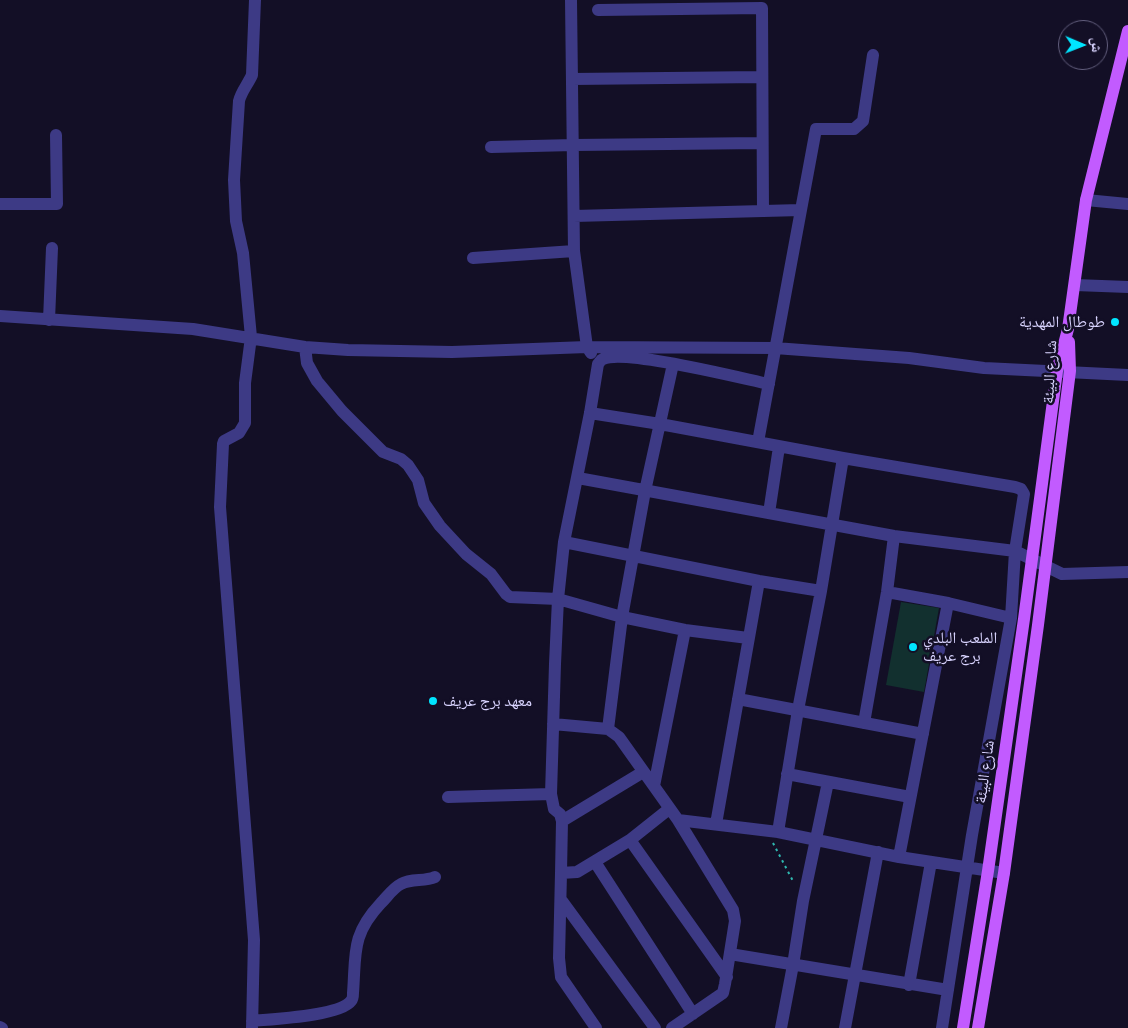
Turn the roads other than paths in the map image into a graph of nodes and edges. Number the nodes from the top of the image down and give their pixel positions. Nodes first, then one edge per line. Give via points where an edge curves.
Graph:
1 (255, 0) edge
2 (571, 0) edge
3 (598, 10) dead end
4 (1128, 31) edge
5 (873, 55) dead end
6 (762, 76) junction
7 (572, 79) junction
8 (56, 135) dead end
9 (762, 143) junction
10 (574, 144) junction
11 (491, 147) dead end
12 (1086, 200) junction
13 (0, 204) edge
14 (1128, 204) edge
15 (801, 210) junction
16 (763, 211) junction
17 (574, 216) junction
18 (52, 248) dead end
19 (574, 251) junction
20 (473, 258) dead end
21 (1074, 285) junction
22 (1128, 287) edge
23 (0, 316) edge
24 (49, 320) junction
25 (251, 337) junction
26 (305, 347) junction
27 (587, 347) junction
28 (775, 348) junction
29 (599, 362) junction
30 (673, 364) junction
31 (1063, 371) junction
32 (1128, 375) edge
33 (769, 384) junction
34 (590, 413) junction
35 (660, 424) junction
36 (758, 442) junction
37 (779, 447) junction
38 (843, 458) junction
39 (578, 478) junction
40 (645, 491) junction
41 (769, 513) junction
42 (831, 524) junction
43 (894, 536) junction
44 (564, 542) junction
45 (1015, 552) junction
46 (633, 556) junction
47 (1032, 560) junction
48 (1045, 566) junction
49 (1128, 572) edge
50 (759, 581) junction
51 (821, 591) junction
52 (887, 592) junction
53 (558, 599) junction
54 (948, 603) junction
55 (622, 617) junction
56 (1011, 618) junction
57 (685, 630) junction
58 (748, 638) junction
59 (738, 699) junction
60 (798, 710) junction
61 (864, 723) junction
62 (553, 724) junction
63 (608, 729) junction
64 (923, 734) junction
65 (643, 772) junction
66 (787, 774) junction
67 (828, 782) junction
68 (654, 786) junction
69 (551, 794) junction
70 (448, 797) dead end
71 (910, 797) junction
72 (669, 809) junction
73 (678, 820) junction
74 (562, 821) junction
75 (716, 824) junction
76 (772, 831) junction
77 (630, 840) junction
78 (816, 840) junction
79 (878, 852) junction
80 (899, 857) junction
81 (595, 862) junction
82 (930, 862) junction
83 (967, 868) junction
84 (988, 871) junction
85 (1004, 872) junction
86 (562, 873) junction
87 (435, 877) dead end
88 (562, 901) junction
89 (730, 954) junction
90 (793, 965) junction
91 (854, 976) junction
92 (726, 977) junction
93 (909, 985) junction
94 (948, 990) junction
95 (693, 1014) junction
96 (252, 1025) edge
97 (596, 1028) edge
98 (656, 1028) edge
99 (672, 1028) edge
100 (781, 1028) edge
101 (845, 1028) edge
102 (942, 1028) edge
103 (963, 1028) edge
104 (978, 1028) edge

1 - 25 street via 252,75 240,95 234,180
2 - 7 street
3 - 6 street via 762,8
4 - 12 main road, شارع البيئة
5 - 15 street via 863,121 854,129 816,129
6 - 7 street
6 - 9 street
7 - 10 street
8 - 13 street via 57,204
9 - 10 street
9 - 16 street
10 - 11 street
10 - 17 street
12 - 14 street
12 - 21 main road, شارع البيئة
15 - 16 street
15 - 28 street
16 - 17 street
17 - 19 street
18 - 24 street
19 - 20 street
19 - 27 street
21 - 22 street
21 - 31 main road, شارع البيئة
23 - 24 street
24 - 25 street via 193,329
25 - 26 street
25 - 96 street via 245,382 245,423 239,433 223,444 220,506 254,940
26 - 27 street via 452,352
26 - 53 street via 307,363 317,381 383,452 401,459 408,466 418,480 429,510 506,594 510,597
27 - 28 street
27 - 29 street
28 - 31 street via 909,358 984,368
28 - 33 street
29 - 30 street via 621,357
29 - 34 street
30 - 33 street
30 - 35 street
31 - 32 street
31 - 47 main road, شارع البيئة
31 - 48 main road, شارع البيئة
33 - 36 street
34 - 35 street
34 - 39 street
35 - 36 street
35 - 40 street
36 - 37 street
37 - 38 street
37 - 41 street
38 - 42 street
38 - 45 street via 1021,490 1024,494
39 - 40 street
39 - 44 street
40 - 41 street
40 - 46 street
41 - 42 street
42 - 43 street
42 - 51 street
43 - 45 street
43 - 52 street
44 - 46 street
44 - 53 street
45 - 47 street
45 - 56 street
46 - 50 street
46 - 55 street
47 - 48 street
47 - 84 main road, شارع البيئة
48 - 49 street via 1062,574
48 - 85 main road, شارع البيئة
50 - 51 street
50 - 58 street
51 - 60 street
52 - 54 street
52 - 61 street
53 - 55 street
53 - 62 street
54 - 56 street
54 - 64 street
55 - 57 street
55 - 63 street
56 - 83 street
57 - 58 street
57 - 68 street
58 - 59 street
59 - 60 street
59 - 75 street
60 - 61 street
60 - 66 street
61 - 64 street
62 - 63 street
62 - 69 street
63 - 65 street via 623,742
64 - 71 street
65 - 68 street
65 - 74 street
66 - 67 street
66 - 76 street
67 - 71 street
67 - 78 street
68 - 72 street
69 - 70 street
69 - 74 street via 554,809
71 - 80 street
72 - 73 street
72 - 77 street
73 - 75 street
73 - 89 street via 733,910 735,921
74 - 86 street
75 - 76 street
76 - 78 street
77 - 81 street
77 - 92 street
78 - 79 street
78 - 90 street
79 - 80 street
79 - 91 street
80 - 82 street
81 - 86 street via 577,872
81 - 95 street
82 - 83 street
82 - 93 street
83 - 84 street
83 - 94 street
84 - 85 street
84 - 103 main road, شارع البيئة
85 - 104 main road, شارع البيئة
86 - 88 street
87 - 96 street via 400,884 372,912 356,946 351,1001 332,1011
88 - 97 street via 561,977
88 - 98 street
89 - 90 street
89 - 92 street
90 - 91 street
90 - 100 street
91 - 93 street
91 - 101 street
92 - 95 street via 723,993
93 - 94 street
94 - 102 street
95 - 99 street

